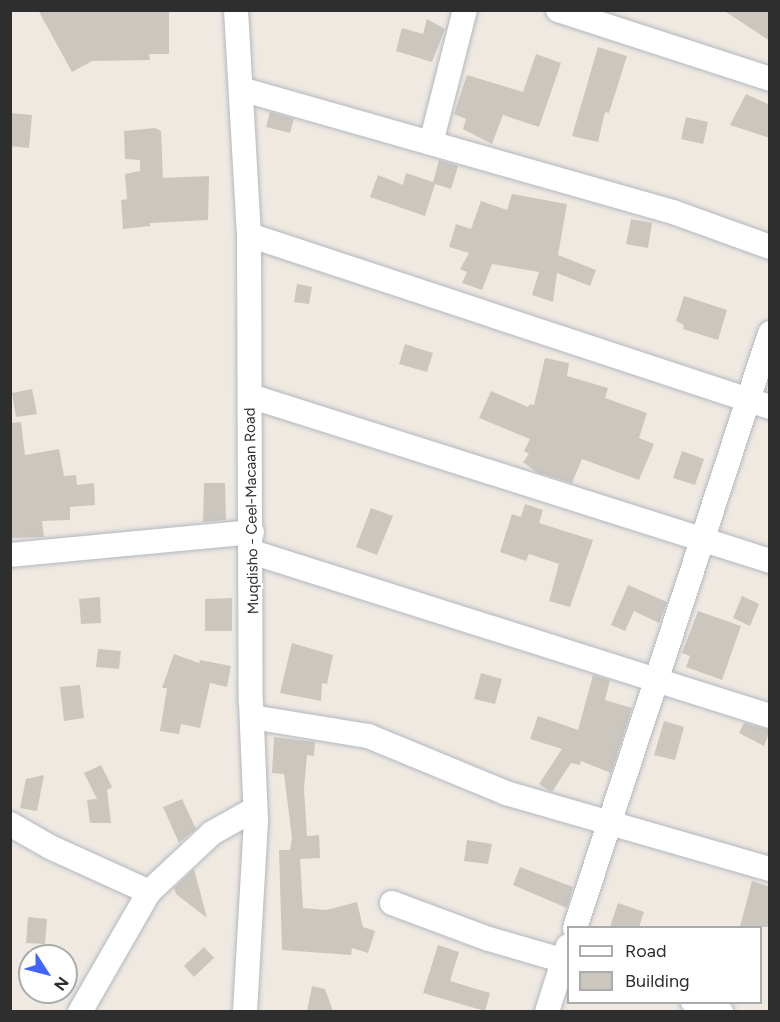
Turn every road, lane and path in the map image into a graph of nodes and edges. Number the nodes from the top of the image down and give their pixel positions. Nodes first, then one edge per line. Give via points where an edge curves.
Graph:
1 (236, 10) edge
2 (465, 10) edge
3 (558, 10) edge
4 (770, 78) edge
5 (241, 89) junction
6 (431, 143) junction
7 (249, 235) junction
8 (770, 247) edge
9 (770, 333) edge
10 (250, 396) junction
11 (758, 403) edge
12 (702, 540) junction
13 (252, 542) junction
14 (10, 555) edge
15 (770, 561) edge
16 (656, 680) junction
17 (770, 716) edge
18 (252, 717) junction
19 (255, 809) junction
20 (10, 824) edge
21 (608, 825) junction
22 (770, 868) edge
23 (149, 892) junction
24 (392, 903) dead end
25 (574, 926) edge
26 (567, 956) edge
27 (699, 1004) edge
28 (80, 1011) edge
29 (245, 1011) edge
30 (547, 1011) edge
31 (721, 1011) edge

1 - 5 street, Muqdisho - Ceel-Macaan Road
2 - 6 street
3 - 4 street
5 - 6 street
5 - 7 street, Muqdisho - Ceel-Macaan Road
6 - 8 street via 673,212
7 - 10 street, Muqdisho - Ceel-Macaan Road
7 - 11 street
9 - 11 street
10 - 12 street
10 - 13 street, Muqdisho - Ceel-Macaan Road
11 - 12 street
12 - 15 street
12 - 16 street
13 - 14 street
13 - 16 street
13 - 18 street, Muqdisho - Ceel-Macaan Road
16 - 17 street
16 - 21 street
18 - 19 street, Muqdisho - Ceel-Macaan Road
18 - 21 street via 368,736 507,793
19 - 23 street via 212,833
19 - 29 street, Muqdisho - Ceel-Macaan Road
20 - 23 street via 50,847
21 - 22 street
21 - 25 street
23 - 28 street
24 - 26 street via 489,939
26 - 30 street
27 - 31 street

